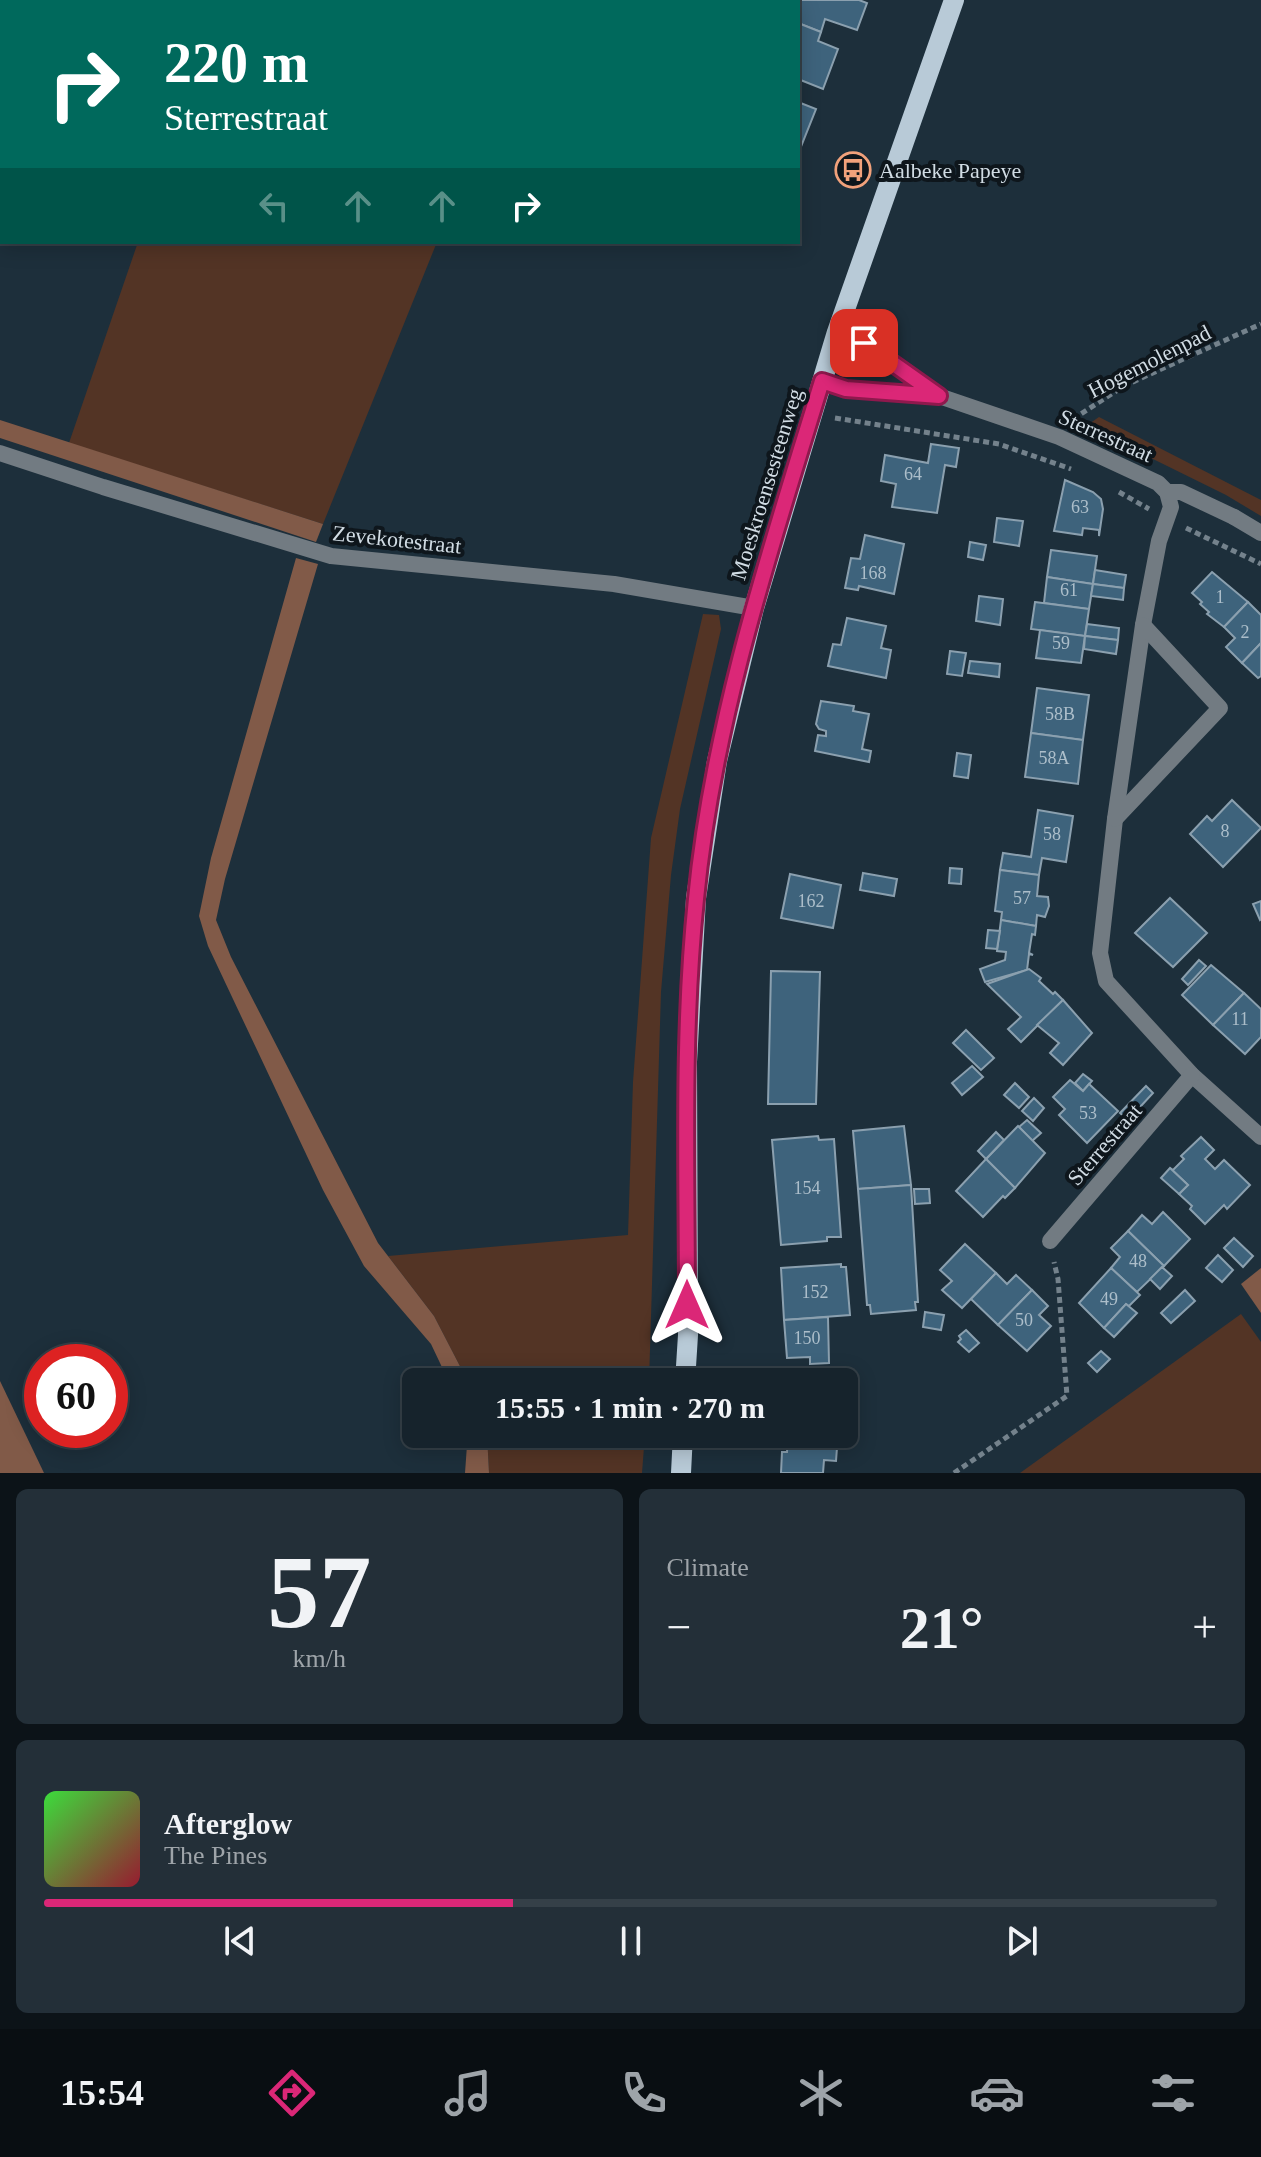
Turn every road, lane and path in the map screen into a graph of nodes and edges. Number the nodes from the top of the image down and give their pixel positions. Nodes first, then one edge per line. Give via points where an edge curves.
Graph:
1 (954, 0) edge
2 (1261, 324) edge
3 (837, 332) junction
4 (822, 381) junction
5 (939, 396) junction
6 (812, 413) junction
7 (1059, 437) junction
8 (0, 453) edge
9 (1076, 471) dead end
10 (1115, 490) dead end
11 (1167, 492) junction
12 (1168, 519) junction
13 (1261, 533) edge
14 (1261, 564) edge
15 (754, 608) junction
16 (1143, 625) junction
17 (1115, 819) junction
18 (1192, 1075) junction
19 (1261, 1137) edge
20 (1050, 1241) joint
21 (685, 1368) edge
22 (682, 1448) edge
23 (681, 1473) edge
24 (954, 1473) edge

1 - 3 main road, Moeskroensesteenweg
2 - 7 path, Hogemolenpad via 1124,386 1068,422
3 - 4 main road, Moeskroensesteenweg
3 - 5 street, Sterrestraat via 864,343
4 - 5 street, Sterrestraat via 846,389
4 - 6 main road, Moeskroensesteenweg
5 - 7 street, Sterrestraat
6 - 9 path via 999,444
6 - 15 main road, Moeskroensesteenweg
7 - 11 street, Sterrestraat
8 - 15 street, Zevekotestraat via 331,556 614,584
10 - 12 path
11 - 12 street, Sterrestraat
11 - 13 street via 1181,492
12 - 14 path
12 - 16 street, Sterrestraat
15 - 21 main road, Moeskroensesteenweg via 717,761 696,898 687,1062
16 - 17 street, Sterrestraat
16 - 17 street via 1220,708
17 - 18 street, Sterrestraat via 1100,953 1106,981
18 - 19 street, Sterrestraat
18 - 20 street, Sterrestraat
20 - 24 path via 1067,1396
22 - 23 main road

